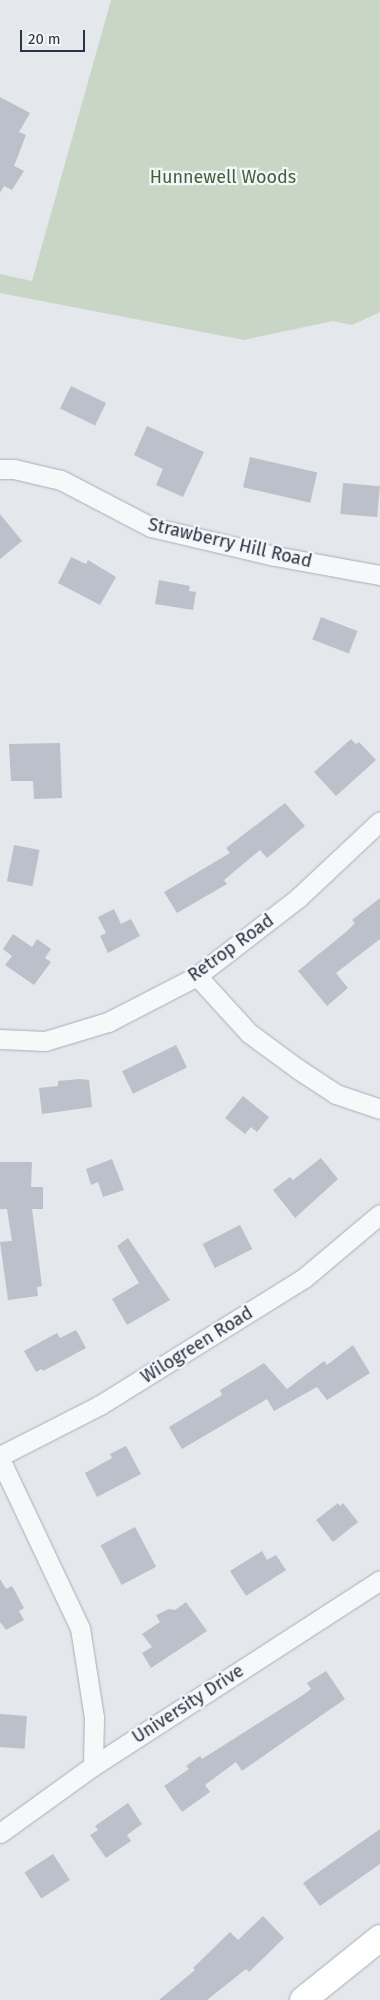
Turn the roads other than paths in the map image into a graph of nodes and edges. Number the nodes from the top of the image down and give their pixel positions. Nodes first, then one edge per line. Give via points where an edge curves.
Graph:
1 (0, 470) edge
2 (380, 575) edge
3 (380, 821) edge
4 (197, 976) junction
5 (0, 1039) edge
6 (380, 1109) edge
7 (380, 1214) edge
8 (0, 1458) edge
9 (380, 1580) edge
10 (94, 1766) junction
11 (0, 1833) edge
12 (380, 1938) edge
13 (303, 2000) edge

1 - 2 street, Strawberry Hill Road via 14,469 61,480 151,527 275,556
3 - 4 street, Retrop Road via 298,898
4 - 5 street, Retrop Road via 108,1022 46,1041
4 - 6 street via 249,1033 298,1069 336,1094
7 - 8 street, Wilogreen Road via 304,1278 100,1404
8 - 10 street via 80,1628 94,1716
9 - 10 street, University Drive
10 - 11 street, University Drive
12 - 13 main road

